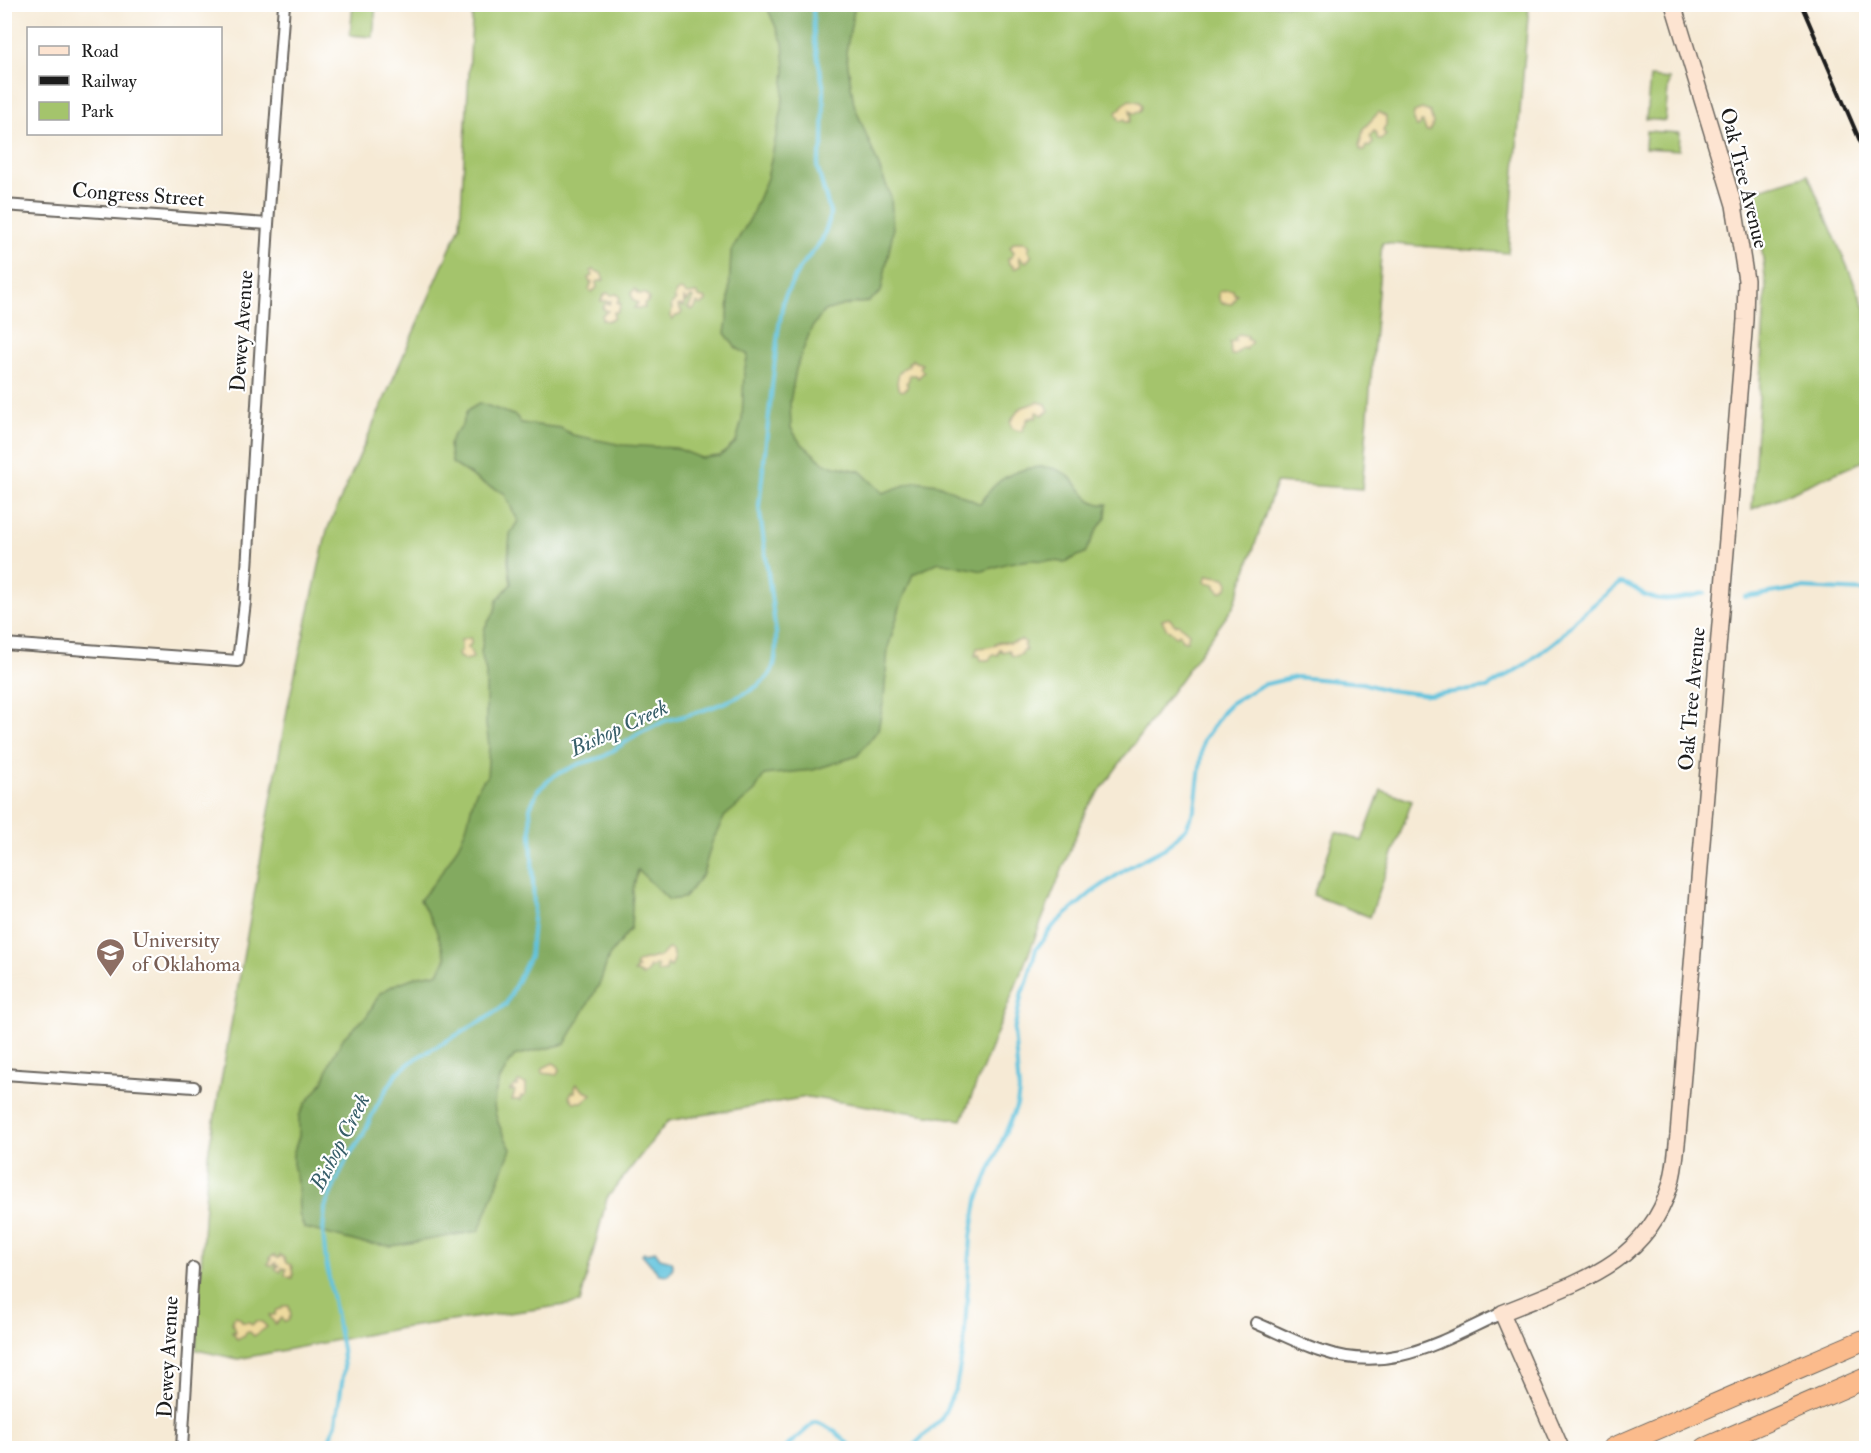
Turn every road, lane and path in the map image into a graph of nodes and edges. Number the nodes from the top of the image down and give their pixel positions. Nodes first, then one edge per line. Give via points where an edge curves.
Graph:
1 (284, 4) edge
2 (1673, 4) edge
3 (4, 205) edge
4 (268, 224) junction
5 (4, 644) edge
6 (4, 1074) edge
7 (194, 1087) dead end
8 (193, 1268) dead end
9 (1502, 1313) junction
10 (1256, 1323) dead end
11 (1866, 1339) edge
12 (1866, 1378) edge
13 (182, 1449) edge
14 (1561, 1449) edge
15 (1613, 1449) edge
16 (1705, 1449) edge

1 - 4 street, Dewey Avenue
2 - 9 street, Oak Tree Avenue via 1734,205 1746,280 1675,1163 1660,1212 1628,1253 1597,1273
3 - 4 street, Congress Street
4 - 5 street, Dewey Avenue via 238,661
6 - 7 street
8 - 13 street, Dewey Avenue
9 - 10 street via 1422,1349 1384,1359 1359,1359 1320,1350
9 - 14 street
11 - 15 highway
12 - 16 highway

